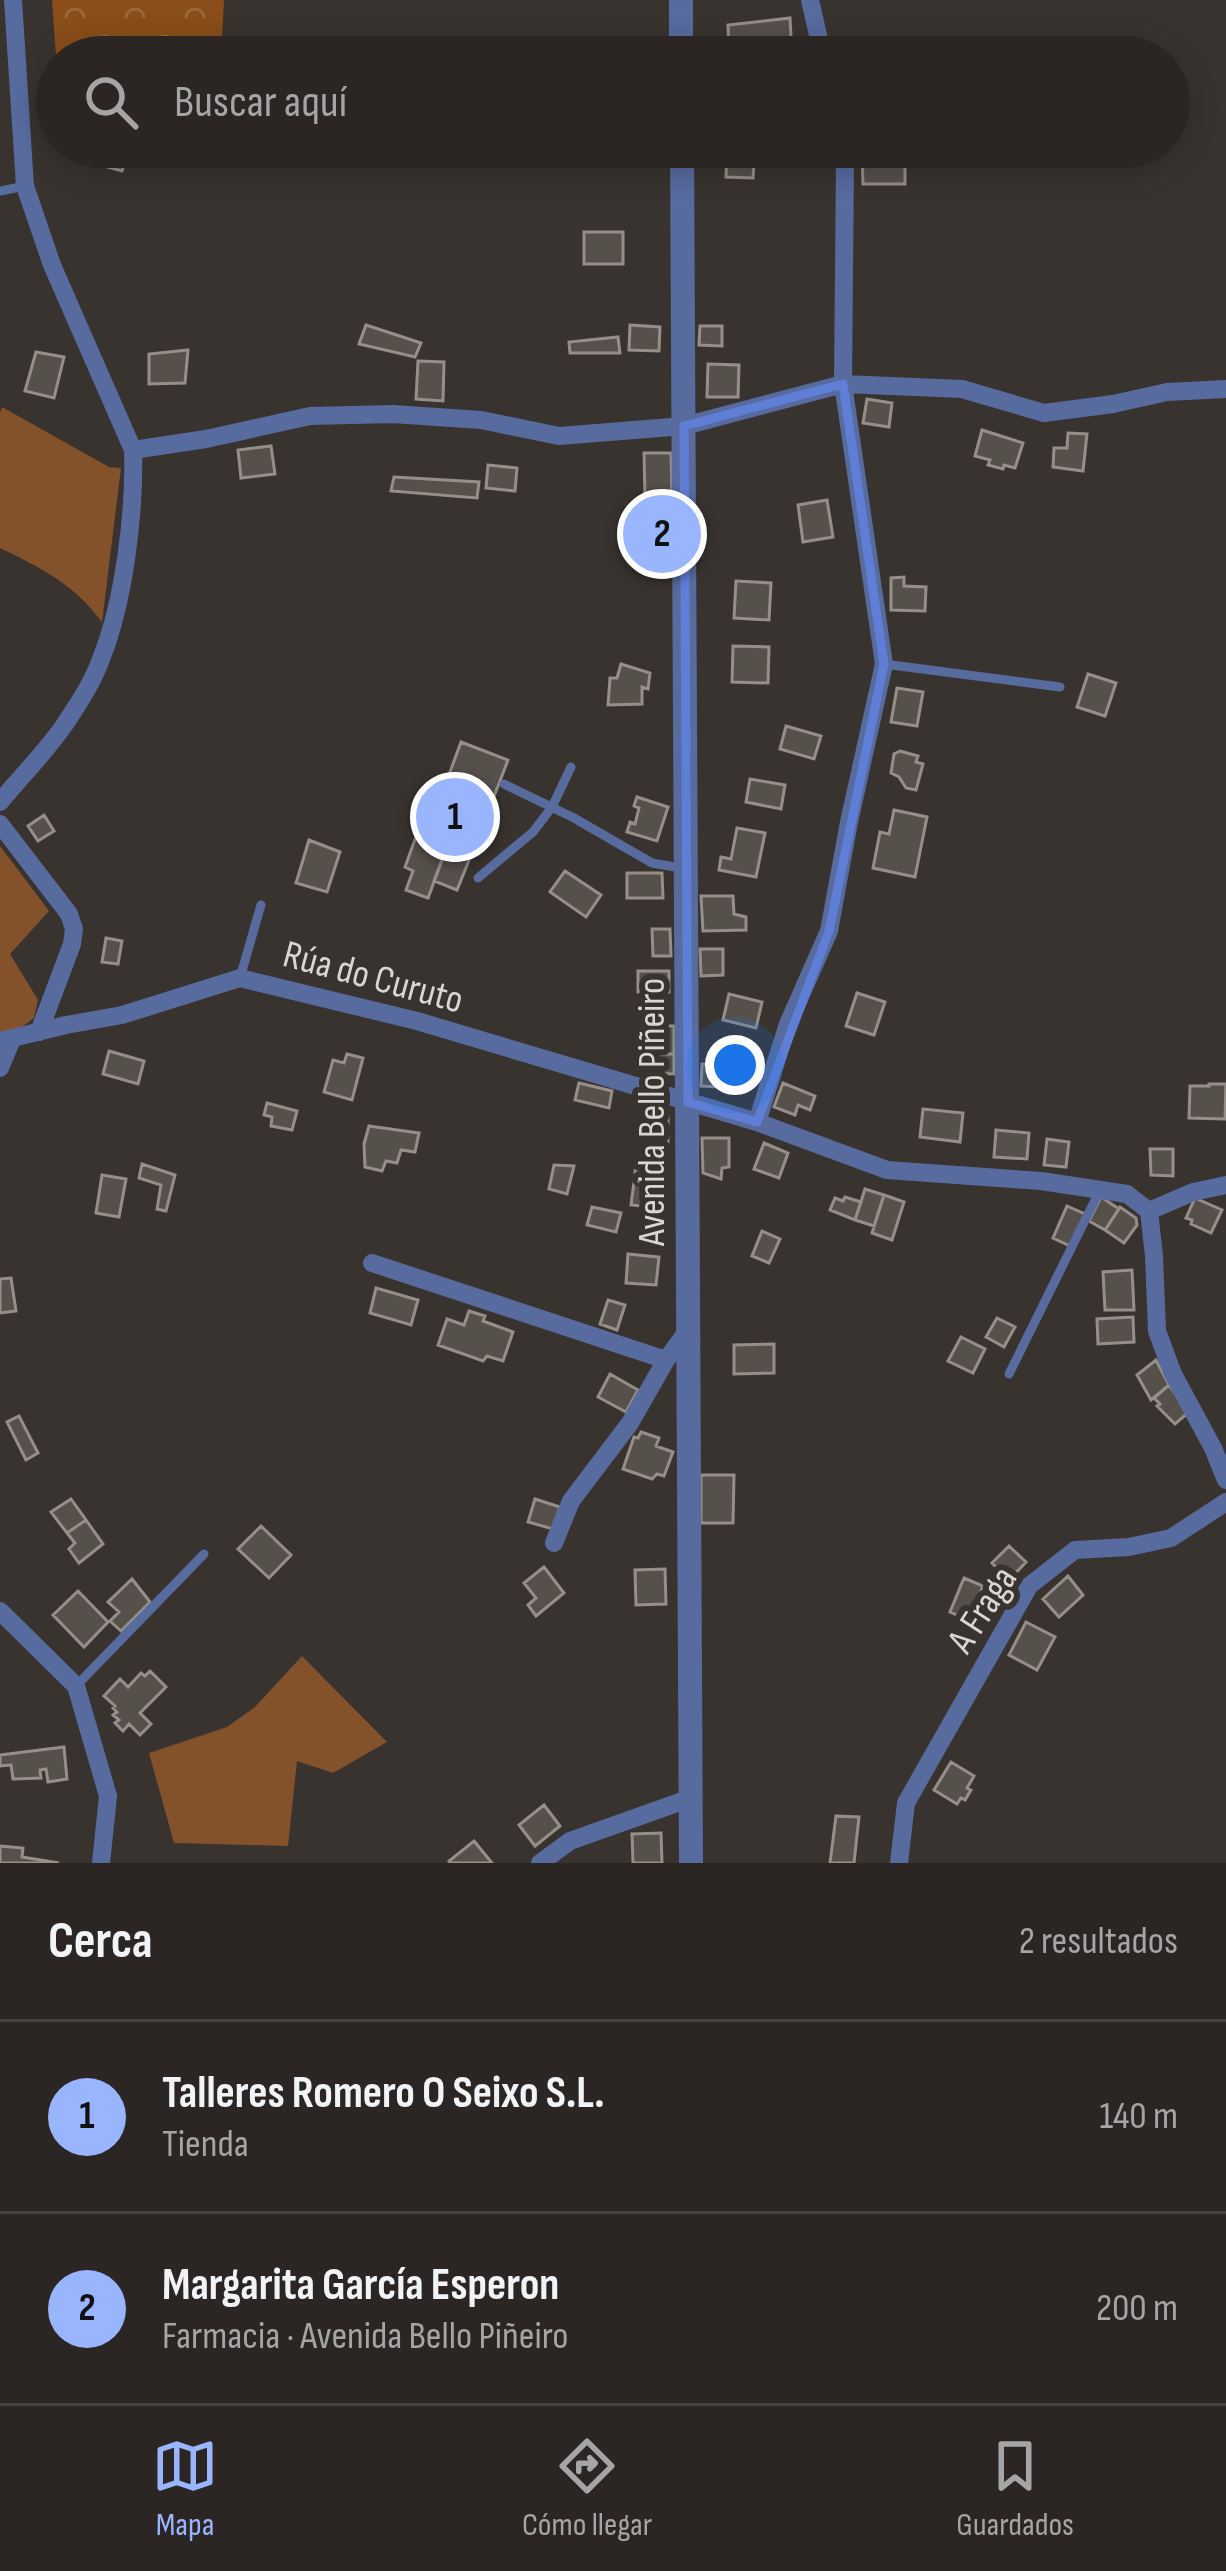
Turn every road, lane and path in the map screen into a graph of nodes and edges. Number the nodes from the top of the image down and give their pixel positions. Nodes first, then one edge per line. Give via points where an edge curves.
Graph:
1 (13, 0) edge
2 (681, 0) edge
3 (810, 0) edge
4 (681, 36) edge
5 (818, 36) edge
6 (682, 168) edge
7 (844, 168) edge
8 (25, 186) junction
9 (0, 191) edge
10 (843, 384) junction
11 (1226, 389) edge
12 (684, 426) junction
13 (133, 450) junction
14 (884, 664) junction
15 (1060, 687) dead end
16 (571, 767) dead end
17 (504, 784) dead end
18 (0, 802) edge
19 (552, 807) junction
20 (0, 824) edge
21 (686, 869) junction
22 (478, 878) dead end
23 (261, 905) dead end
24 (240, 977) junction
25 (39, 1032) junction
26 (6, 1040) edge
27 (0, 1068) edge
28 (688, 1102) junction
29 (757, 1122) junction
30 (1226, 1185) edge
31 (1100, 1190) junction
32 (1149, 1211) junction
33 (372, 1263) dead end
34 (688, 1330) junction
35 (666, 1360) junction
36 (1009, 1374) dead end
37 (1226, 1480) edge
38 (1226, 1502) edge
39 (554, 1544) dead end
40 (204, 1554) dead end
41 (0, 1611) edge
42 (76, 1686) junction
43 (691, 1798) junction
44 (101, 1863) edge
45 (540, 1863) edge
46 (692, 1863) edge
47 (899, 1863) edge

1 - 8 street
2 - 4 street
3 - 5 street
6 - 12 street, Avenida Bello Piñeiro
7 - 10 street
8 - 9 lane
8 - 13 street
10 - 11 street via 962,389 1044,413
10 - 12 street
10 - 14 street
12 - 13 street via 559,436 481,420 310,416
12 - 21 street, Avenida Bello Piñeiro
13 - 18 street via 123,569 100,664 63,728
14 - 15 lane
14 - 29 street via 829,932
16 - 19 lane
17 - 19 lane
19 - 21 lane via 652,863
19 - 22 lane
20 - 25 street via 74,929
21 - 28 street, Avenida Bello Piñeiro
23 - 24 lane
24 - 25 street, Rúa do Curuto
24 - 28 street, Rúa do Curuto
25 - 26 street, Rúa do Curuto
26 - 27 street
28 - 29 street, Rúa do Curuto
28 - 34 street, Avenida Bello Piñeiro
29 - 31 street, Rúa do Curuto via 886,1170
30 - 32 street
31 - 32 street, Rúa do Curuto via 1126,1194
31 - 36 lane
32 - 37 street via 1157,1331
33 - 35 street
34 - 35 street
34 - 43 street, Avenida Bello Piñeiro
35 - 39 street via 571,1502
38 - 47 street, A Fraga via 1171,1538 1076,1550 1029,1586 906,1803
40 - 42 lane
41 - 42 street
42 - 44 street via 108,1796
43 - 45 street via 569,1841
43 - 46 street, Avenida Bello Piñeiro

